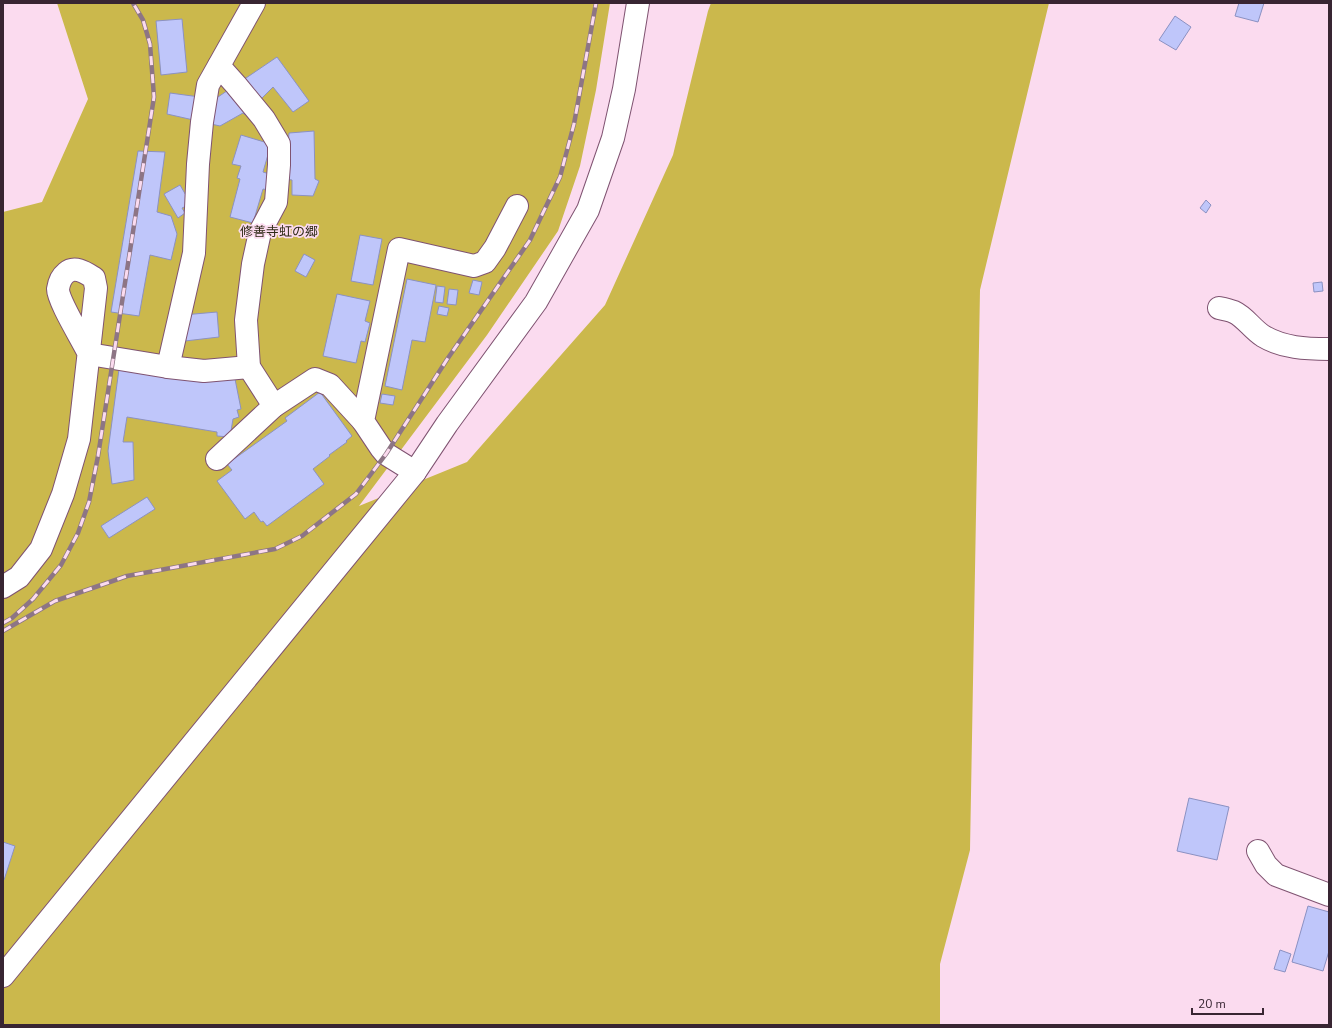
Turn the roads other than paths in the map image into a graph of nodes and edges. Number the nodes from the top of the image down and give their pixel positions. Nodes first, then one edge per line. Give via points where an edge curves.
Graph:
1 (254, 3) edge
2 (638, 3) edge
3 (219, 66) junction
4 (518, 206) dead end
5 (1219, 308) dead end
6 (1329, 349) edge
7 (168, 367) junction
8 (249, 367) junction
9 (274, 406) junction
10 (363, 421) junction
11 (217, 459) dead end
12 (415, 472) junction
13 (3, 587) edge
14 (1258, 851) dead end
15 (1329, 895) edge
16 (3, 976) edge

1 - 3 street
2 - 12 street via 613,138 588,210 536,302
3 - 7 street via 208,85 204,107 198,164 194,253
3 - 8 street via 264,119 279,144 276,202 260,232 248,295 246,320
4 - 10 street via 485,262 474,266 399,249
5 - 6 street via 1234,312 1262,335 1277,343 1307,349
7 - 8 street via 204,371
7 - 13 street via 89,354 80,439 63,494 41,549 19,577
8 - 9 street
9 - 10 street via 315,379 330,385
9 - 11 street
10 - 12 street via 386,454
12 - 16 street
14 - 15 street via 1276,876

